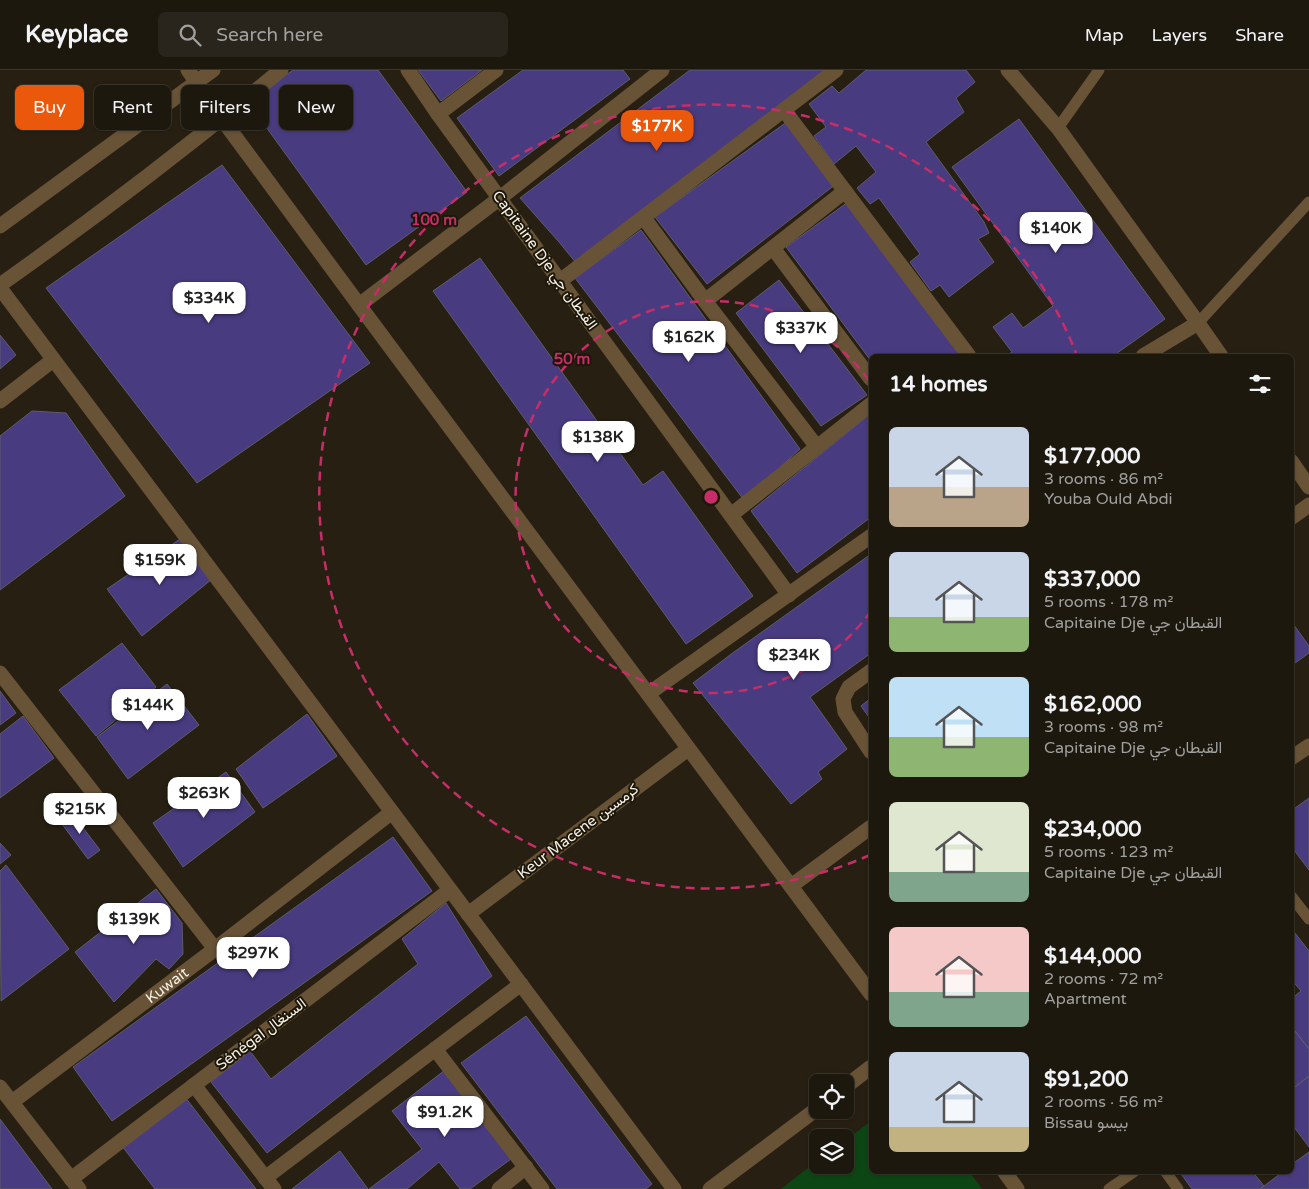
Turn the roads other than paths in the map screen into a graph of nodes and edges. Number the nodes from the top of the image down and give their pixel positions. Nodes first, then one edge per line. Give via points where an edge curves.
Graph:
1 (213, 70) edge
2 (281, 70) edge
3 (408, 70) edge
4 (496, 70) edge
5 (836, 70) edge
6 (1008, 70) edge
7 (1099, 70) edge
8 (652, 73) edge
9 (193, 76) edge
10 (263, 85) edge
11 (784, 110) junction
12 (438, 114) junction
13 (1058, 128) junction
14 (207, 130) edge
15 (230, 130) edge
16 (845, 191) junction
17 (500, 198) junction
18 (1309, 202) edge
19 (644, 218) junction
20 (0, 226) edge
21 (773, 248) junction
22 (560, 281) junction
23 (0, 287) edge
24 (705, 301) junction
25 (359, 305) junction
26 (1198, 323) junction
27 (967, 354) edge
28 (1146, 354) edge
29 (1220, 354) edge
30 (54, 360) junction
31 (869, 376) edge
32 (0, 401) edge
33 (869, 406) edge
34 (817, 447) junction
35 (1294, 465) edge
36 (1309, 487) edge
37 (1309, 505) edge
38 (731, 514) junction
39 (1294, 516) edge
40 (869, 537) edge
41 (789, 595) junction
42 (869, 672) edge
43 (0, 673) edge
44 (648, 694) junction
45 (1309, 746) edge
46 (688, 749) junction
47 (869, 749) edge
48 (1294, 756) edge
49 (392, 812) junction
50 (869, 828) edge
51 (791, 886) junction
52 (450, 890) junction
53 (1294, 900) edge
54 (468, 914) junction
55 (1309, 919) edge
56 (215, 949) junction
57 (521, 984) junction
58 (869, 991) edge
59 (435, 1049) junction
60 (869, 1069) edge
61 (854, 1080) edge
62 (194, 1085) junction
63 (0, 1087) edge
64 (12, 1102) junction
65 (809, 1115) edge
66 (526, 1167) junction
67 (1006, 1174) edge
68 (1131, 1174) edge
69 (1167, 1174) edge
70 (270, 1183) edge
71 (75, 1184) edge
72 (499, 1189) edge
73 (542, 1189) edge
74 (674, 1189) edge
75 (710, 1189) edge
76 (1017, 1189) edge
77 (1109, 1189) edge
78 (1178, 1189) edge

1 - 9 street
2 - 10 street
3 - 12 street, Capitaine Dje القبطان جي
4 - 12 street
5 - 11 street
6 - 13 street
7 - 13 lane
8 - 17 street
9 - 20 street
11 - 16 street
11 - 19 street
12 - 17 street, Capitaine Dje القبطان جي
13 - 26 street
14 - 23 street
15 - 25 street
16 - 21 street
16 - 27 street
17 - 22 street, Capitaine Dje القبطان جي
17 - 25 street
18 - 26 lane
19 - 22 street
19 - 24 street
21 - 24 street
21 - 31 street
22 - 38 street, Capitaine Dje القبطان جي
23 - 30 street
24 - 34 street
25 - 44 street
26 - 28 street
26 - 29 street
30 - 32 street
30 - 49 street
33 - 34 street
34 - 38 street
35 - 36 street
37 - 39 street
38 - 41 street, Capitaine Dje القبطان جي
40 - 41 street
41 - 44 street
42 - 47 street via 849,687 843,699 844,712
43 - 56 street
44 - 46 street
45 - 48 street
46 - 51 street
46 - 54 street, Keur Macene كرمسين
49 - 52 street
49 - 56 street, Kuwait
50 - 51 street
51 - 58 street
52 - 54 street
52 - 62 street, Sénégal السنغال
53 - 55 lane
54 - 57 street
56 - 64 street, Kuwait
57 - 59 street
57 - 74 street
59 - 66 street
59 - 70 street
60 - 61 street
62 - 70 street
62 - 71 street, Sénégal السنغال
63 - 64 street
64 - 71 street
65 - 75 street
66 - 72 street
66 - 73 street
67 - 76 street
68 - 77 lane
69 - 78 lane

